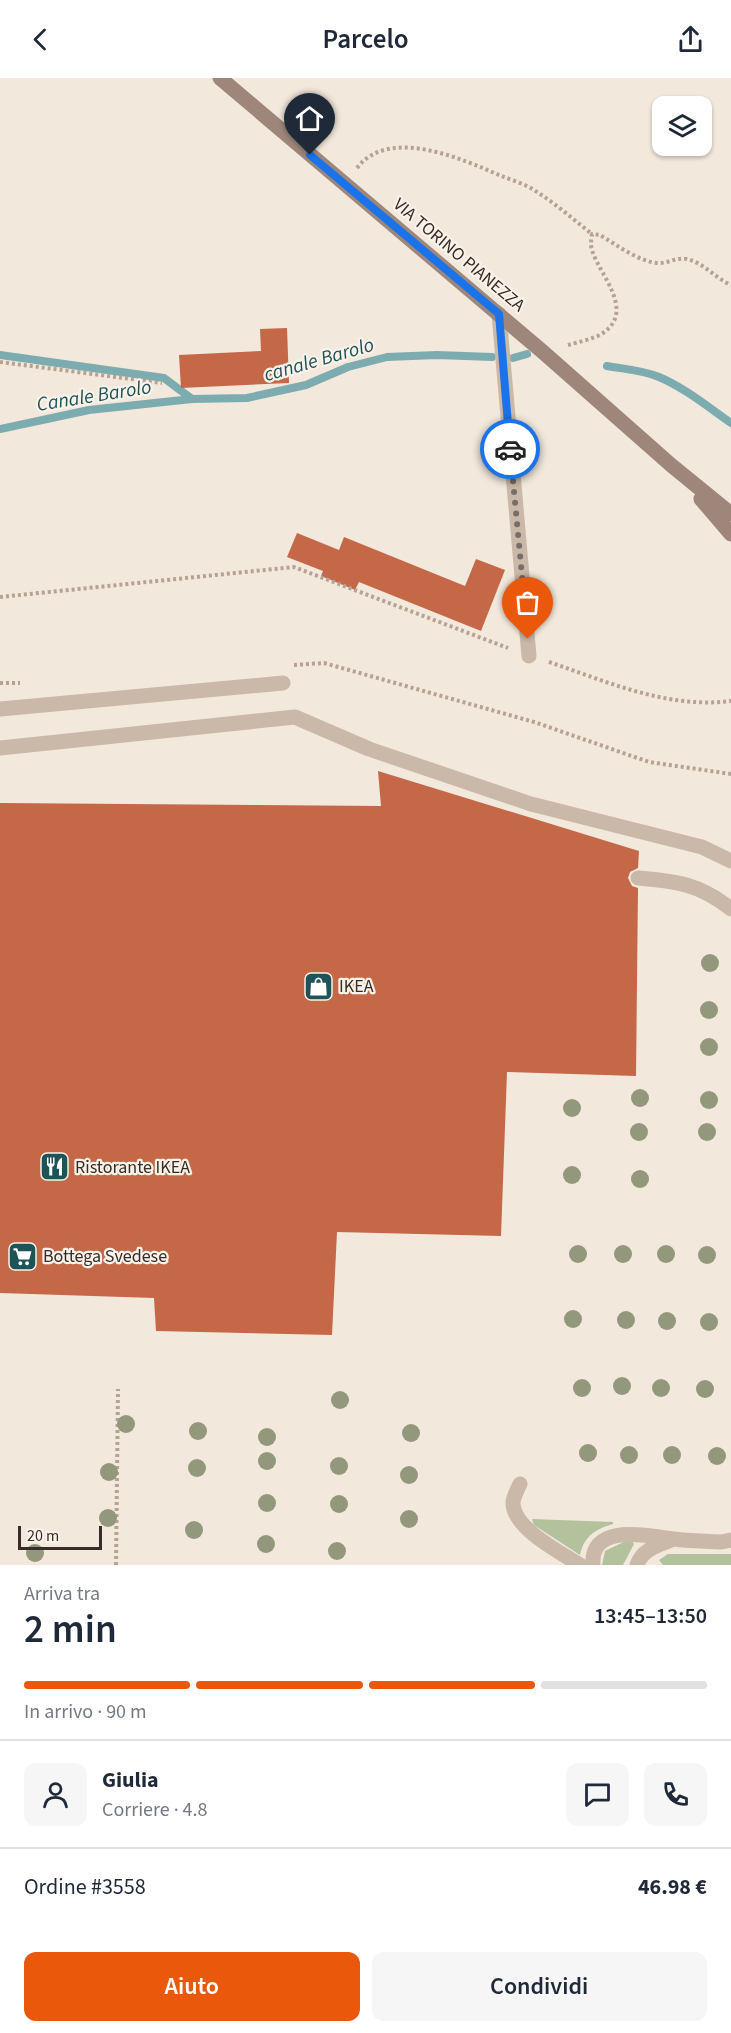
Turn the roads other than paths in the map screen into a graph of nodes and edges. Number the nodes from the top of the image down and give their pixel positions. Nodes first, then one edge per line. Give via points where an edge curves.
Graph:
1 (220, 78) edge
2 (499, 314) junction
3 (671, 465) junction
4 (731, 514) edge
5 (731, 534) edge
6 (529, 656) road end
7 (283, 683) dead end
8 (0, 709) edge
9 (0, 748) edge
10 (731, 861) edge
11 (638, 878) dead end
12 (731, 909) edge
13 (520, 1484) dead end
14 (674, 1539) junction
15 (731, 1540) edge
16 (580, 1565) edge
17 (593, 1565) edge
18 (637, 1565) edge

1 - 2 main road, VIA TORINO PIANEZZA
2 - 3 main road, VIA TORINO PIANEZZA
2 - 6 street
3 - 4 main road, VIA TORINO PIANEZZA
3 - 5 main road, VIA TORINO PIANEZZA
7 - 8 street
9 - 10 street via 295,717 369,749 531,804 702,847
11 - 12 street via 679,881 716,896
13 - 16 street via 513,1506 522,1525
14 - 15 street
14 - 17 street via 616,1535 596,1546
14 - 18 street via 647,1551

